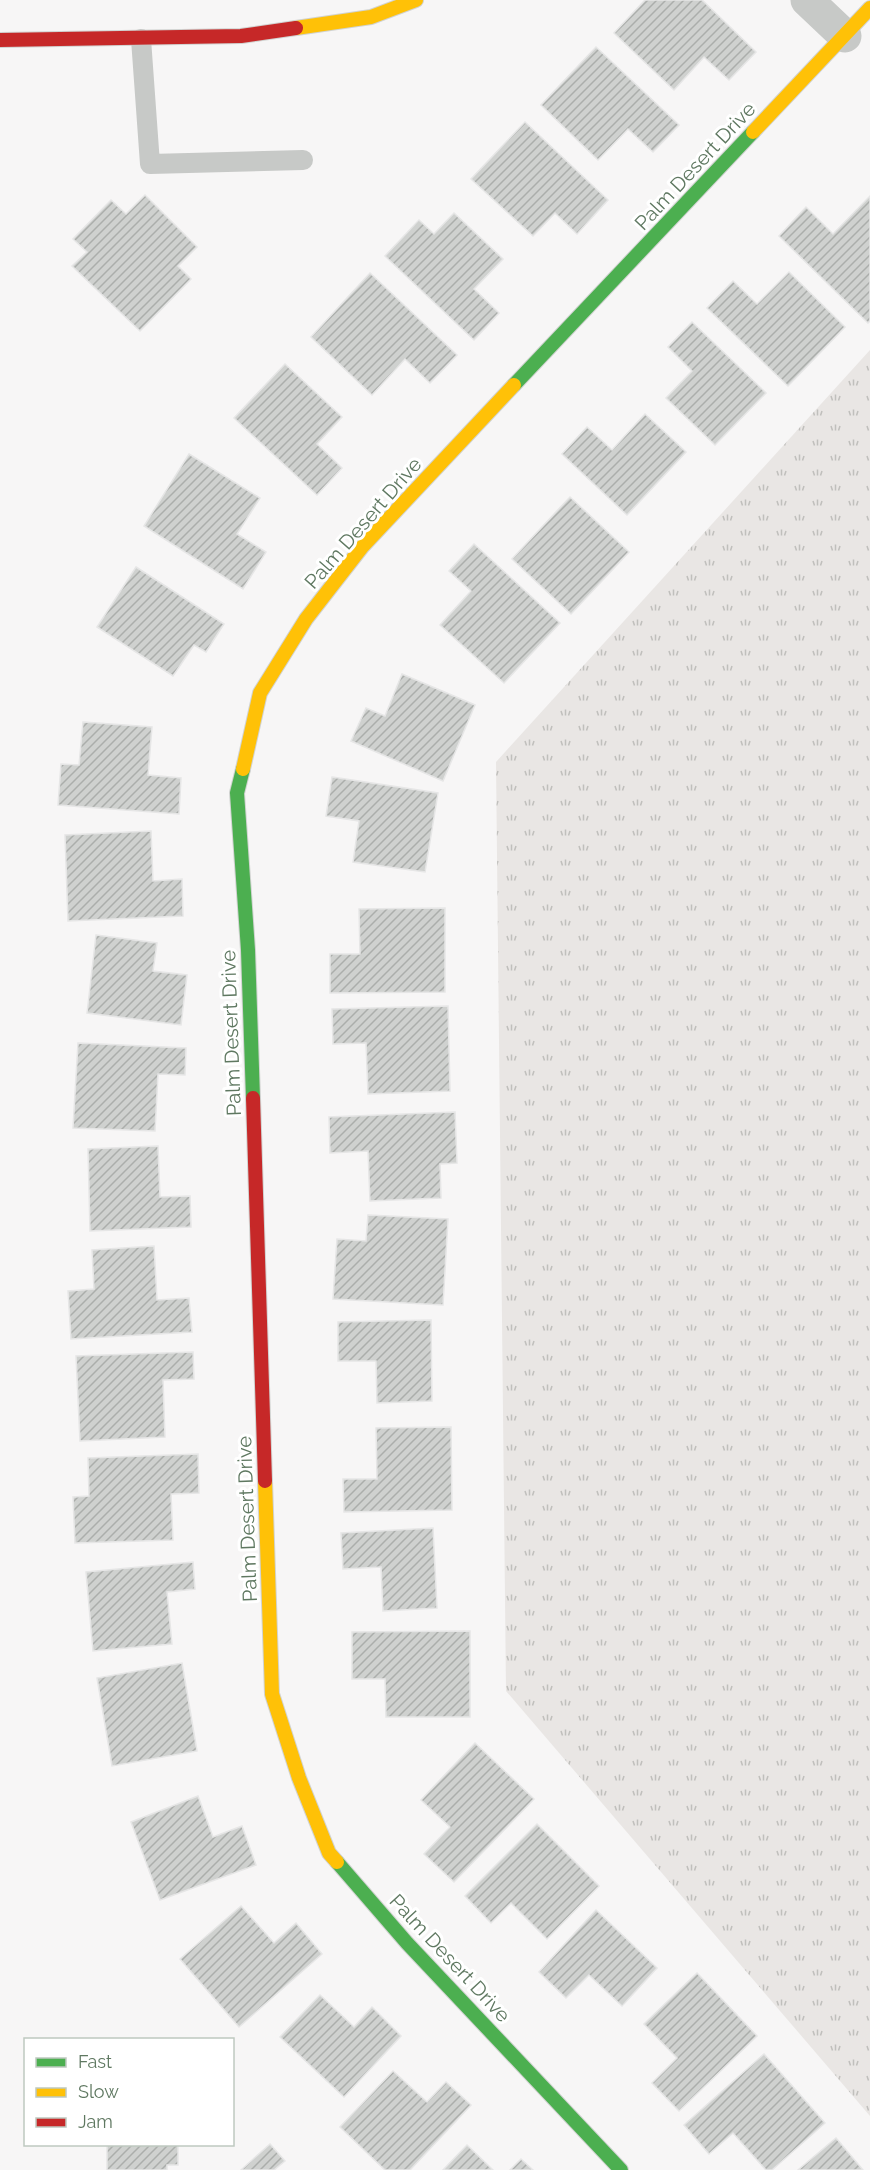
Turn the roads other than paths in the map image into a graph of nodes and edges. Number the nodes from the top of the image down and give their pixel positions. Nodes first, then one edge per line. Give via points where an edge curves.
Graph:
1 (416, 0) edge
2 (807, 0) edge
3 (870, 8) edge
4 (845, 36) junction
5 (141, 39) junction
6 (0, 40) edge
7 (303, 160) dead end
8 (621, 2170) edge

1 - 5 street via 371,17 241,36
2 - 4 street
3 - 4 street, Palm Desert Drive
4 - 8 street, Palm Desert Drive via 362,547 306,619 260,693 237,793 248,950 272,1694 329,1853 407,1943
5 - 6 street
5 - 7 lane via 150,164

